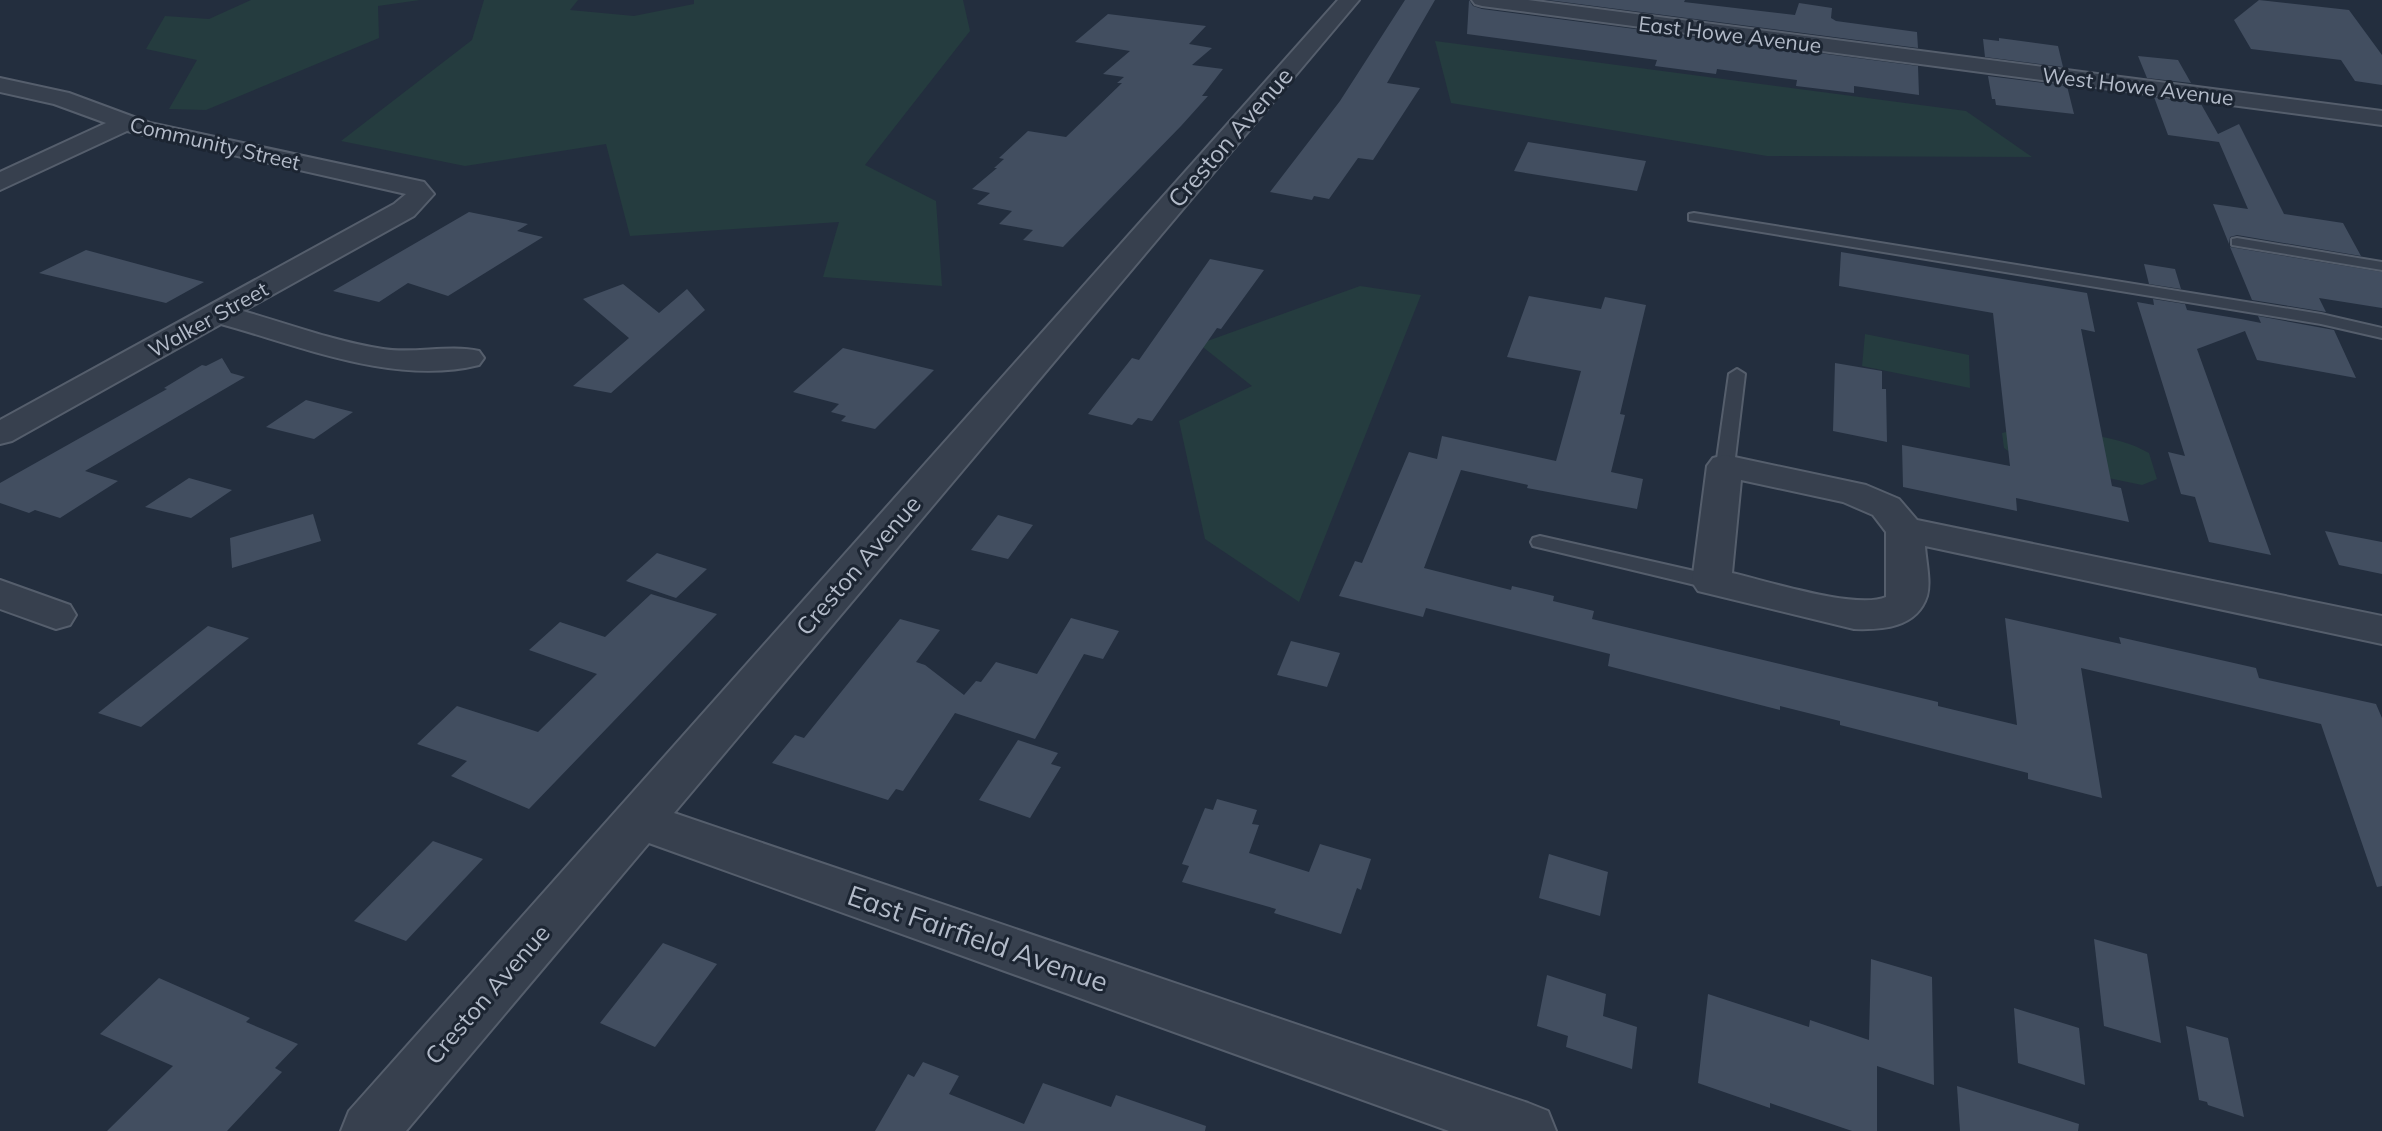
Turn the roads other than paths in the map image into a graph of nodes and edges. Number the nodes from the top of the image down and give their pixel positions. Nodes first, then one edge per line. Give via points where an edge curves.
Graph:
1 (1349, 0) edge
2 (1482, 0) edge
3 (1895, 54) joint
4 (0, 85) edge
5 (2382, 118) edge
6 (126, 123) junction
7 (0, 182) edge
8 (414, 202) joint
9 (1694, 217) dead end
10 (2237, 243) dead end
11 (2382, 266) edge
12 (218, 314) junction
13 (2382, 333) edge
14 (468, 358) dead end
15 (1737, 374) dead end
16 (0, 434) edge
17 (1725, 466) junction
18 (1905, 530) junction
19 (1540, 542) dead end
20 (1712, 582) junction
21 (0, 594) edge
22 (56, 615) dead end
23 (2382, 630) edge
24 (638, 820) junction
25 (369, 1131) edge
26 (1528, 1131) edge

1 - 24 street, Creston Avenue
2 - 3 street, East Howe Avenue
3 - 5 street, West Howe Avenue
4 - 6 street, Community Street via 61,98
6 - 7 street
6 - 8 street, Community Street via 415,188 421,194
8 - 12 street, Walker Street
9 - 13 lane via 2321,319
10 - 11 lane
12 - 14 street via 380,358
12 - 16 street, Walker Street
15 - 17 lane
17 - 18 street via 1853,493 1886,507
17 - 20 street
18 - 20 street via 1908,594 1901,607 1880,616 1854,615
18 - 23 street
19 - 20 lane
21 - 22 street
24 - 25 street, Creston Avenue
24 - 26 street, East Fairfield Avenue

